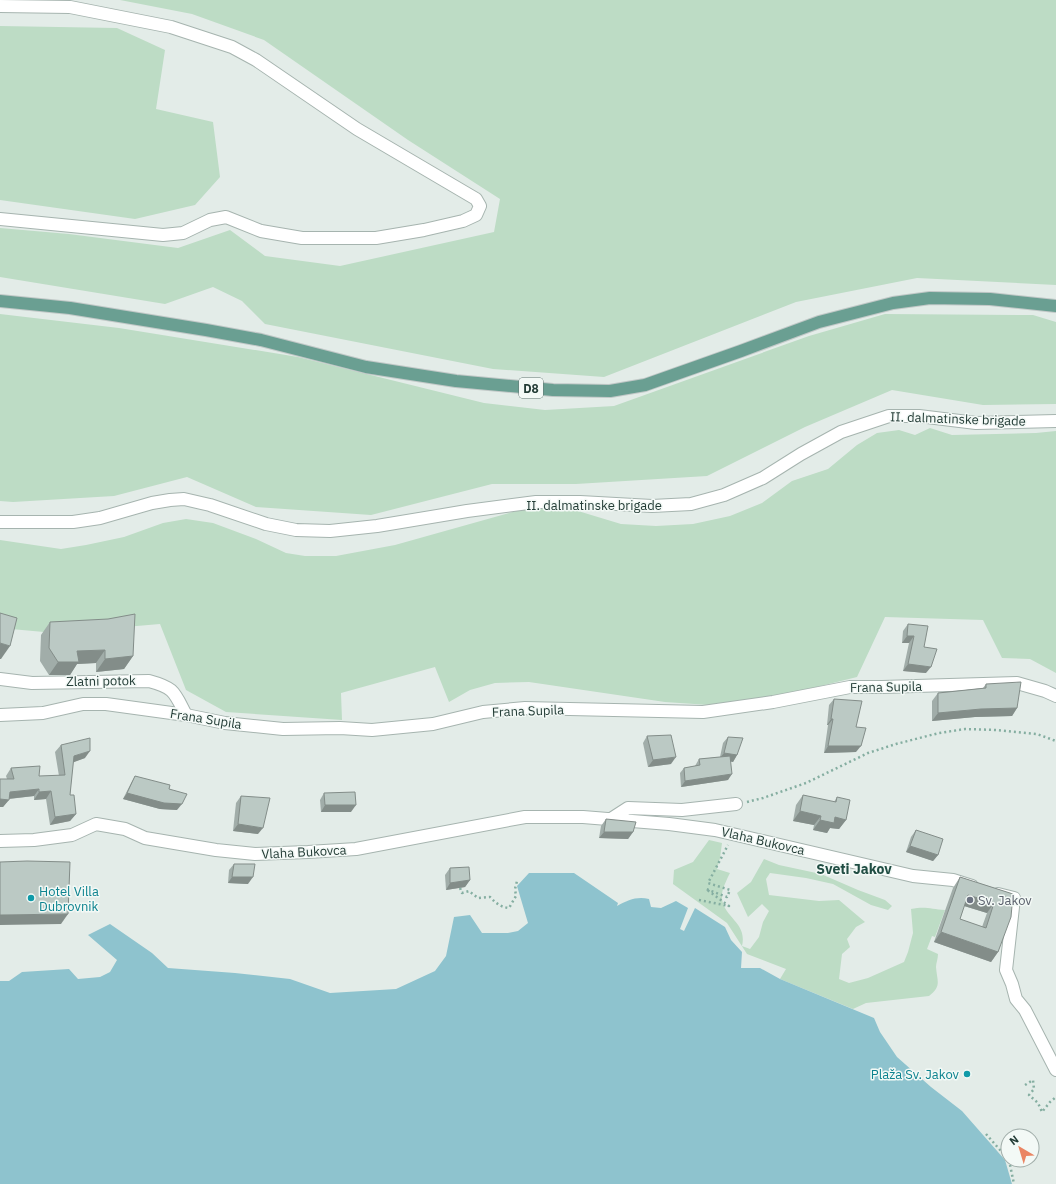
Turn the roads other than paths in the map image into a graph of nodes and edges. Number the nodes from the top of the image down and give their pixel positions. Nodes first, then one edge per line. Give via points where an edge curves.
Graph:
1 (31, 3) edge
2 (0, 6) edge
3 (0, 218) edge
4 (0, 301) edge
5 (1056, 306) edge
6 (1056, 421) edge
7 (0, 522) edge
8 (0, 679) edge
9 (1056, 696) edge
10 (0, 715) edge
11 (186, 715) junction
12 (736, 804) road end
13 (611, 819) junction
14 (0, 840) edge
15 (1056, 1070) edge

1 - 2 street
1 - 3 street via 70,7 172,26 232,47 256,60 357,129 476,199 480,206 476,214 463,221 376,238 302,238 261,231 226,218 210,220 183,232 162,235
4 - 5 main road, D8 via 70,308 206,330 261,340 366,367 456,381 553,390 610,391 645,384 819,322 893,303 930,298 990,299
6 - 7 street, II. dalmatinske brigade via 976,423 919,416 889,416 841,432 763,478 724,495 691,504 652,506 536,502 330,531 296,530 266,524 210,505 184,500 152,503 100,518 73,522
8 - 11 street, Zlatni potok via 32,683 149,681 162,684 174,692
9 - 11 street, Frana Supila via 1017,683 850,687 703,712 525,708 483,712 433,724 372,730 283,729 225,724
10 - 11 street, Frana Supila via 43,713 82,704 106,704
12 - 13 street, Vlaha Bukovca via 682,810 628,808
13 - 14 street, Vlaha Bukovca via 525,817 356,849 300,853 255,854 216,850 146,838 125,830 96,824 72,835 34,840
13 - 15 street, Vlaha Bukovca via 715,830 913,876 952,880 1014,898 1006,970 1016,999 1025,1010

